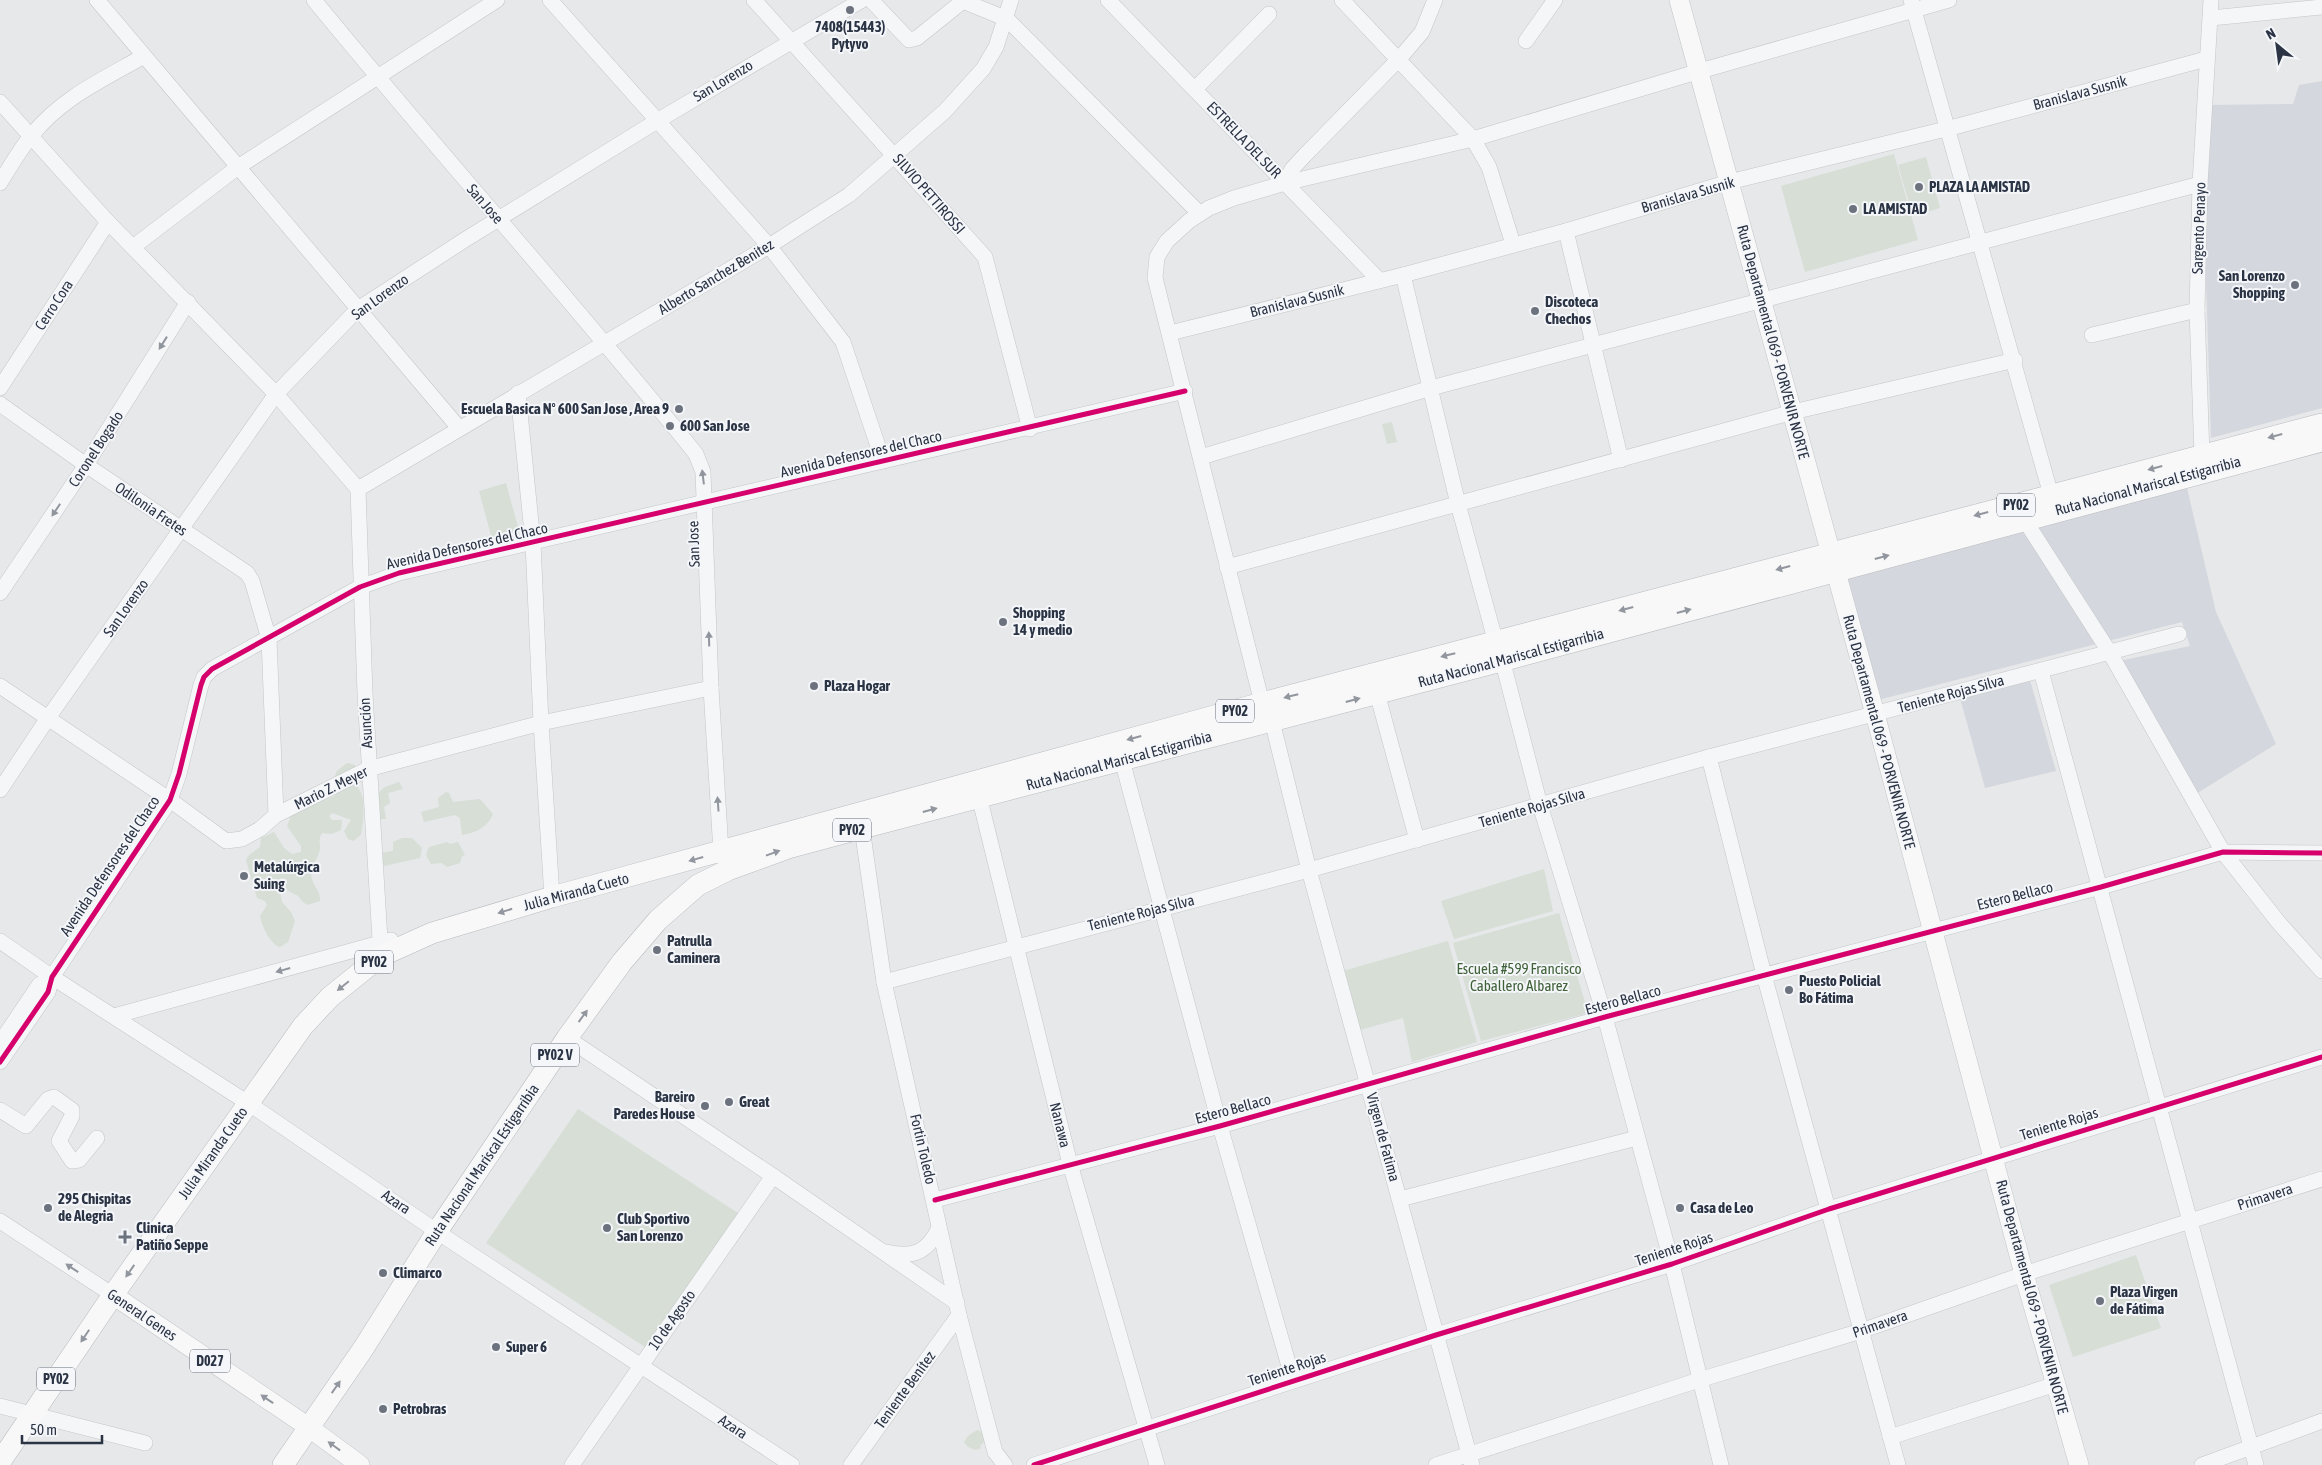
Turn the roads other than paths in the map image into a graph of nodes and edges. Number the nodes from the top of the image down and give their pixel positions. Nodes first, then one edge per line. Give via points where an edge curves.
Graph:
1 (314, 0) edge
2 (497, 0) edge
3 (550, 0) edge
4 (754, 0) edge
5 (862, 0) edge
6 (871, 0) edge
7 (1011, 0) edge
8 (1108, 0) edge
9 (1342, 0) edge
10 (1434, 0) edge
11 (1555, 0) edge
12 (1679, 0) edge
13 (1949, 0) edge
14 (2211, 0) edge
15 (103, 2) edge
16 (1912, 6) edge
17 (2322, 7) edge
18 (1269, 14) dead end
19 (2210, 18) junction
20 (1007, 19) junction
21 (790, 40) junction
22 (1526, 41) dead end
23 (144, 56) junction
24 (2206, 59) junction
25 (1399, 60) junction
26 (1700, 71) junction
27 (376, 77) junction
28 (1195, 89) junction
29 (0, 102) edge
30 (657, 121) junction
31 (1947, 128) junction
32 (32, 135) junction
33 (1473, 139) junction
34 (896, 156) junction
35 (238, 167) junction
36 (1729, 182) junction
37 (0, 183) edge
38 (1285, 183) junction
39 (2200, 184) junction
40 (1200, 214) junction
41 (498, 219) junction
42 (108, 222) junction
43 (1566, 231) junction
44 (1980, 242) junction
45 (1513, 244) junction
46 (768, 246) junction
47 (133, 247) junction
48 (1402, 275) junction
49 (1379, 280) junction
50 (1763, 300) junction
51 (188, 302) junction
52 (358, 309) junction
53 (2197, 310) junction
54 (1170, 333) junction
55 (2092, 335) dead end
56 (606, 342) junction
57 (1592, 346) junction
58 (2014, 360) junction
59 (0, 388) edge
60 (1431, 388) junction
61 (1185, 391) junction
62 (518, 393) junction
63 (276, 394) junction
64 (0, 404) edge
65 (1793, 412) junction
66 (2322, 424) edge
67 (459, 428) junction
68 (1030, 429) junction
69 (2322, 440) edge
70 (1201, 457) junction
71 (1621, 460) junction
72 (883, 461) junction
73 (2205, 463) junction
74 (86, 466) junction
75 (358, 489) junction
76 (2051, 495) junction
77 (705, 503) junction
78 (1458, 504) junction
79 (2024, 519) junction
80 (182, 530) junction
81 (533, 543) junction
82 (1832, 563) junction
83 (1228, 567) junction
84 (360, 587) junction
85 (0, 593) edge
86 (2179, 634) dead end
87 (269, 639) junction
88 (1499, 652) junction
89 (2110, 653) junction
90 (2041, 670) junction
91 (0, 686) edge
92 (710, 688) junction
93 (1377, 693) junction
94 (1267, 712) junction
95 (1875, 714) junction
96 (48, 718) junction
97 (541, 723) junction
98 (1709, 757) junction
99 (1122, 760) junction
100 (368, 769) junction
101 (977, 789) junction
102 (0, 790) edge
103 (170, 800) junction
104 (1540, 805) junction
105 (276, 815) junction
106 (862, 828) junction
107 (1417, 840) junction
108 (2223, 852) junction
109 (2322, 853) edge
110 (724, 861) junction
111 (671, 867) junction
112 (1309, 870) junction
113 (2101, 887) junction
114 (688, 892) junction
115 (552, 898) junction
116 (1160, 908) junction
117 (1932, 930) junction
118 (0, 941) edge
119 (1016, 946) junction
120 (381, 949) junction
121 (2322, 971) edge
122 (1764, 975) junction
123 (52, 977) junction
124 (884, 982) junction
125 (114, 1016) junction
126 (1605, 1017) junction
127 (567, 1038) junction
128 (0, 1043) edge
129 (2322, 1057) edge
130 (0, 1062) edge
131 (1368, 1085) junction
132 (248, 1103) junction
133 (2158, 1106) junction
134 (0, 1110) edge
135 (1220, 1126) junction
136 (97, 1138) dead end
137 (1637, 1138) junction
138 (1994, 1157) junction
139 (1070, 1164) junction
140 (773, 1176) junction
141 (2322, 1179) edge
142 (1400, 1198) junction
143 (935, 1200) junction
144 (1829, 1209) junction
145 (0, 1221) edge
146 (2190, 1221) junction
147 (939, 1228) junction
148 (438, 1230) junction
149 (883, 1251) junction
150 (1672, 1264) junction
151 (2024, 1274) junction
152 (112, 1295) junction
153 (958, 1309) junction
154 (1861, 1331) junction
155 (1436, 1335) junction
156 (640, 1367) junction
157 (1293, 1380) junction
158 (1699, 1380) junction
159 (2056, 1384) junction
160 (0, 1406) edge
161 (32, 1413) junction
162 (2322, 1421) edge
163 (308, 1426) junction
164 (1146, 1428) junction
165 (1890, 1437) junction
166 (145, 1443) dead end
167 (2251, 1447) junction
168 (1471, 1460) edge
169 (0, 1462) edge
170 (283, 1465) edge
171 (360, 1465) edge
172 (572, 1465) edge
173 (792, 1465) edge
174 (850, 1465) edge
175 (1005, 1465) edge
176 (1034, 1465) edge
177 (1157, 1465) edge
178 (1436, 1465) edge
179 (1721, 1465) edge
180 (1898, 1465) edge
181 (2079, 1465) edge
182 (2202, 1465) edge
183 (2256, 1465) edge

1 - 27 street, San Jose
2 - 27 street
3 - 30 street
4 - 21 street, SILVIO PETTIROSSI
5 - 21 street, San Lorenzo
6 - 20 street via 909,40 918,38 964,2
7 - 20 street, Alberto Sanchez Benitez
8 - 28 street, ESTRELLA DEL SUR
9 - 25 street
10 - 25 street via 1422,32
11 - 22 street
12 - 26 main road, Ruta Departamental 069 - PORVENIR NORTE
13 - 16 street, Virgen de Fatima
14 - 19 street, Sargento Penayo
15 - 23 street
16 - 26 street, Virgen de Fatima
16 - 31 street
17 - 19 street
18 - 28 street
19 - 24 street, Sargento Penayo
20 - 34 street, Alberto Sanchez Benitez via 983,69 945,111
20 - 40 street
21 - 30 street, San Lorenzo
21 - 34 street, SILVIO PETTIROSSI
23 - 32 street via 73,96
23 - 35 street
24 - 31 street, Branislava Susnik
24 - 39 street, Sargento Penayo
25 - 33 street
25 - 38 street via 1292,169
26 - 33 street, Virgen de Fatima
26 - 36 main road, Ruta Departamental 069 - PORVENIR NORTE
27 - 35 street
27 - 41 street, San Jose
28 - 38 street, ESTRELLA DEL SUR
29 - 32 street
30 - 41 street, San Lorenzo
30 - 46 street
31 - 36 street, Branislava Susnik
31 - 44 street
32 - 37 street
32 - 42 street
33 - 38 street, Virgen de Fatima
33 - 45 street via 1489,167
34 - 46 street, Alberto Sanchez Benitez via 849,195
34 - 68 street, SILVIO PETTIROSSI via 985,257
35 - 47 street
35 - 52 street
36 - 43 street, Branislava Susnik
36 - 50 main road, Ruta Departamental 069 - PORVENIR NORTE
38 - 40 street, Virgen de Fatima via 1234,198
38 - 49 street, ESTRELLA DEL SUR
39 - 44 street
39 - 53 street, Sargento Penayo
40 - 54 street, Virgen de Fatima via 1167,241 1157,258 1156,278
41 - 52 street, San Lorenzo
41 - 56 street, San Jose
42 - 47 street
42 - 59 street, Cerro Cora
43 - 45 street, Branislava Susnik
43 - 57 street
44 - 50 street
44 - 58 street
45 - 48 street, Branislava Susnik
46 - 56 street, Alberto Sanchez Benitez
46 - 72 street via 843,342
47 - 51 street
48 - 49 street, Branislava Susnik
48 - 60 street
49 - 54 street, Branislava Susnik
50 - 57 street
50 - 65 main road, Ruta Departamental 069 - PORVENIR NORTE
51 - 63 street
51 -> 74 street, Coronel Bogado
52 - 63 street, San Lorenzo
52 - 67 street
53 - 55 street
53 - 73 street, Sargento Penayo
54 - 61 street, Virgen de Fatima
56 - 62 street, Alberto Sanchez Benitez
77 -> 56 street, San Jose via 703,472 696,454
57 - 60 street
57 - 71 street
58 - 65 street
58 - 76 street
60 - 70 street
60 - 78 street
61 - 68 street, Avenida Defensores del Chaco
61 - 70 street, Virgen de Fatima
62 - 67 street, Alberto Sanchez Benitez
62 - 81 street
63 - 75 street
63 - 80 street, San Lorenzo
64 - 74 street, Odilonia Fretes
65 - 71 street
65 - 82 main road, Ruta Departamental 069 - PORVENIR NORTE
66 -> 73 highway, Ruta Nacional Mariscal Estigarribia / PY02
67 - 75 street, Alberto Sanchez Benitez
68 - 72 street, Avenida Defensores del Chaco
69 - 73 highway, Ruta Nacional Mariscal Estigarribia / PY02
70 - 83 street, Virgen de Fatima
71 - 78 street
72 - 77 street, Avenida Defensores del Chaco
73 -> 76 highway, Ruta Nacional Mariscal Estigarribia / PY02
73 - 79 highway, Ruta Nacional Mariscal Estigarribia / PY02
74 - 80 street, Odilonia Fretes
74 -> 85 street, Coronel Bogado
75 - 84 street, Asunción
76 -> 82 highway, Ruta Nacional Mariscal Estigarribia / PY02
77 - 81 street, Avenida Defensores del Chaco
92 -> 77 street, San Jose
78 - 83 street
78 - 88 street
82 -> 79 highway, Ruta Nacional Mariscal Estigarribia / PY02
79 - 89 street
80 - 87 street, Odilonia Fretes via 247,573
80 - 96 street, San Lorenzo
81 - 84 street, Avenida Defensores del Chaco via 399,573
81 - 97 street
82 - 88 highway, Ruta Nacional Mariscal Estigarribia / PY02
82 - 95 main road, Ruta Departamental 069 - PORVENIR NORTE
83 - 94 street, Virgen de Fatima
84 - 87 street, Avenida Defensores del Chaco
84 - 100 street, Asunción
86 - 89 street, Teniente Rojas Silva
87 - 103 street, Avenida Defensores del Chaco via 212,669 204,677
87 - 105 street, Odilonia Fretes
88 - 93 highway, Ruta Nacional Mariscal Estigarribia / PY02
88 -> 94 highway, Ruta Nacional Mariscal Estigarribia / PY02
88 - 104 street
89 - 90 street, Teniente Rojas Silva
89 - 108 street
90 - 95 street, Teniente Rojas Silva
90 - 113 street
91 - 96 street, Mario Z. Meyer
92 - 97 street, Mario Z. Meyer
110 -> 92 street, San Jose
94 -> 93 highway, Ruta Nacional Mariscal Estigarribia / PY02
93 - 107 street
94 - 99 highway, Ruta Nacional Mariscal Estigarribia / PY02
94 -> 101 highway, Ruta Nacional Mariscal Estigarribia / PY02
94 - 112 street, Virgen de Fatima
95 - 98 street, Teniente Rojas Silva
95 - 117 main road, Ruta Departamental 069 - PORVENIR NORTE
96 - 102 street, San Lorenzo
96 - 103 street, Mario Z. Meyer
97 - 100 street, Mario Z. Meyer
97 - 115 street
98 - 104 street, Teniente Rojas Silva
98 - 122 street
99 - 101 highway, Ruta Nacional Mariscal Estigarribia / PY02
99 - 116 street
100 - 105 street, Mario Z. Meyer
100 - 120 street, Asunción
106 -> 101 highway, Ruta Nacional Mariscal Estigarribia / PY02
101 - 110 highway, Ruta Nacional Mariscal Estigarribia / PY02
101 - 119 street, Nanawa
103 - 105 street, Mario Z. Meyer via 226,841 242,839
103 - 123 street, Avenida Defensores del Chaco
104 - 107 street, Teniente Rojas Silva
104 - 126 street
110 -> 106 highway, Ruta Nacional Mariscal Estigarribia / PY02
106 - 124 street, Fortin Toledo
107 - 112 street, Teniente Rojas Silva
108 - 109 street, Estero Bellaco
108 - 113 street, Estero Bellaco
108 - 121 street
110 -> 111 highway, Julia Miranda Cueto / PY02
110 - 114 highway, Ruta Nacional Mariscal Estigarribia / PY02
111 - 114 highway
111 - 115 highway, Julia Miranda Cueto / PY02
112 - 116 street, Teniente Rojas Silva
112 - 131 street, Virgen de Fatima
113 - 117 street, Estero Bellaco
113 - 133 street
127 -> 114 highway, Ruta Nacional Mariscal Estigarribia / PY02 V via 622,962 658,920
115 -> 120 highway, Julia Miranda Cueto / PY02
116 - 119 street, Teniente Rojas Silva
116 - 135 street
117 - 122 street, Estero Bellaco
117 - 138 main road, Ruta Departamental 069 - PORVENIR NORTE
118 - 123 street, Azara
119 - 124 street, Teniente Rojas Silva
119 - 139 street, Nanawa
120 -> 125 street, Julia Miranda Cueto
120 -> 132 highway, Julia Miranda Cueto / PY02 via 303,1026
122 - 126 street, Estero Bellaco
122 - 144 street
123 - 125 street, Azara
123 - 128 street, Avenida Defensores del Chaco via 39,985
123 - 130 street, Avenida Defensores del Chaco via 48,992
124 - 143 street, Fortin Toledo
125 - 132 street, Azara
126 - 131 street, Estero Bellaco
126 - 137 street
127 - 140 street
127 - 148 highway, Ruta Nacional Mariscal Estigarribia / PY02 V
129 - 133 street, Teniente Rojas
131 - 135 street, Estero Bellaco
131 - 142 street, Virgen de Fatima
132 - 148 street, Azara
132 -> 152 highway, Julia Miranda Cueto / PY02
133 - 138 street, Teniente Rojas
133 - 146 street
134 - 136 street via 26,1126 48,1098 54,1097 72,1110 59,1140 72,1161 79,1160
135 - 139 street, Estero Bellaco
135 - 157 street
137 - 142 street
137 - 150 street
138 - 144 street, Teniente Rojas
138 - 151 main road, Ruta Departamental 069 - PORVENIR NORTE
139 - 143 street, Estero Bellaco
139 - 164 street, Nanawa
140 - 149 street
140 - 156 street, 10 de Agosto
141 - 146 street, Primavera
142 - 155 street, Virgen de Fatima
143 - 147 street, Fortin Toledo
144 - 150 street, Teniente Rojas
144 - 154 street
152 -> 145 street, General Genes
146 - 151 street, Primavera
146 - 167 street
147 - 149 street via 926,1248 900,1255
147 - 153 street, Fortin Toledo
148 - 156 street, Azara
163 -> 148 highway, Ruta Nacional Mariscal Estigarribia / PY02 V via 363,1349
149 - 153 street
150 - 155 street, Teniente Rojas
150 - 158 street
151 - 154 street, Primavera
151 - 159 main road, Ruta Departamental 069 - PORVENIR NORTE
152 -> 161 highway, Julia Miranda Cueto / PY02
163 -> 152 main road, General Genes / D027
153 - 174 street, Teniente Benítez
153 - 175 street, Fortin Toledo via 996,1452
154 - 158 street, Primavera
154 - 165 street
155 - 157 street, Teniente Rojas
155 - 168 street, Virgen de Fatima
156 - 172 street, 10 de Agosto
156 - 173 street, Azara
157 - 164 street, Teniente Rojas
158 - 168 street, Primavera
158 - 179 street
159 - 165 street
159 - 181 main road, Ruta Departamental 069 - PORVENIR NORTE
160 - 161 street
161 - 166 street
161 - 169 highway, Julia Miranda Cueto / PY02
162 - 167 street
163 - 170 highway, Ruta Nacional Mariscal Estigarribia / PY02 V
171 -> 163 main road, D027
164 - 176 street, Teniente Rojas
164 - 177 street, Nanawa
165 - 180 street
167 - 182 street
167 - 183 street
168 - 178 street, Primavera

